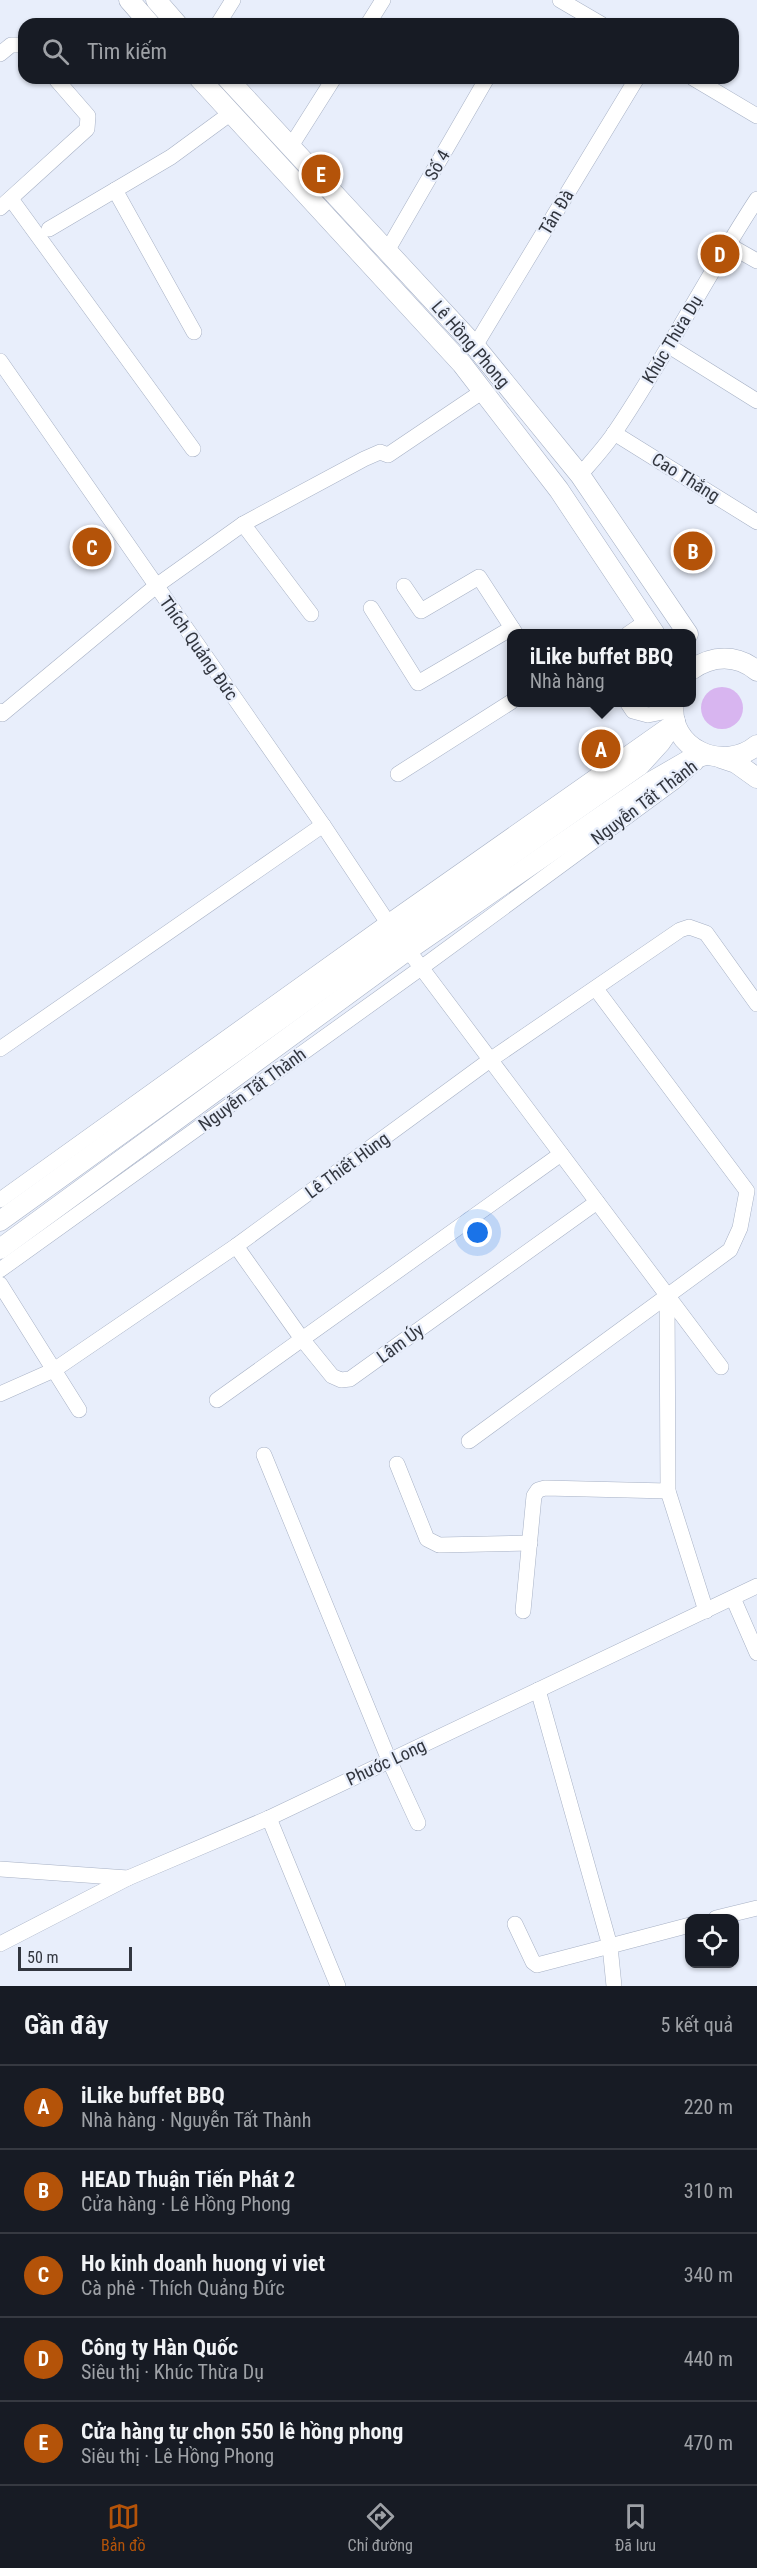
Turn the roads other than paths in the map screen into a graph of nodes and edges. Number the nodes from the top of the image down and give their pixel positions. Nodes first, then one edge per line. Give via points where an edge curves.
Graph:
1 (129, 0) edge
2 (156, 0) edge
3 (233, 0) edge
4 (383, 0) edge
5 (560, 0) edge
6 (145, 18) edge
7 (172, 18) edge
8 (222, 18) edge
9 (372, 18) edge
10 (591, 18) edge
11 (18, 45) edge
12 (0, 54) edge
13 (61, 84) edge
14 (204, 84) edge
15 (233, 84) edge
16 (330, 84) edge
17 (484, 84) edge
18 (633, 84) edge
19 (703, 84) edge
20 (231, 113) junction
21 (757, 116) edge
22 (291, 146) junction
23 (274, 160) junction
24 (115, 190) junction
25 (757, 199) edge
26 (6, 203) edge
27 (50, 229) dead end
28 (727, 244) junction
29 (387, 251) junction
30 (757, 261) edge
31 (194, 332) dead end
32 (475, 346) junction
33 (669, 346) junction
34 (0, 361) edge
35 (483, 391) junction
36 (757, 401) edge
37 (614, 434) junction
38 (193, 449) dead end
39 (580, 475) junction
40 (559, 490) junction
41 (757, 522) edge
42 (243, 524) junction
43 (156, 586) junction
44 (404, 586) dead end
45 (371, 608) dead end
46 (311, 614) dead end
47 (651, 627) edge
48 (513, 629) edge
49 (685, 629) edge
50 (507, 635) edge
51 (696, 643) edge
52 (757, 648) edge
53 (712, 659) junction
54 (740, 661) junction
55 (696, 667) edge
56 (757, 671) edge
57 (507, 705) edge
58 (630, 707) edge
59 (0, 711) edge
60 (674, 711) edge
61 (757, 745) edge
62 (713, 757) junction
63 (398, 774) dead end
64 (757, 778) edge
65 (323, 825) junction
66 (397, 936) junction
67 (421, 968) junction
68 (596, 989) junction
69 (757, 1004) edge
70 (0, 1049) edge
71 (490, 1060) junction
72 (561, 1154) junction
73 (752, 1187) edge
74 (0, 1200) edge
75 (597, 1202) junction
76 (0, 1221) edge
77 (236, 1246) junction
78 (0, 1249) edge
79 (0, 1270) edge
80 (0, 1284) edge
81 (667, 1295) junction
82 (302, 1339) junction
83 (721, 1367) dead end
84 (54, 1370) junction
85 (0, 1394) edge
86 (217, 1400) dead end
87 (79, 1410) dead end
88 (469, 1441) dead end
89 (264, 1455) dead end
90 (397, 1464) dead end
91 (668, 1491) junction
92 (530, 1543) junction
93 (757, 1586) edge
94 (733, 1598) junction
95 (523, 1611) dead end
96 (706, 1611) junction
97 (757, 1653) edge
98 (538, 1690) junction
99 (389, 1760) junction
100 (269, 1818) junction
101 (418, 1823) dead end
102 (0, 1869) edge
103 (128, 1878) junction
104 (757, 1908) edge
105 (732, 1914) edge
106 (516, 1924) dead end
107 (685, 1926) edge
108 (0, 1944) edge
109 (610, 1946) junction
110 (338, 1986) edge
111 (614, 1986) edge

1 - 6 main road
2 - 7 main road
3 - 8 street
4 - 9 street
5 - 10 street
11 - 12 street via 10,45
13 - 26 street via 88,116 87,129
14 - 20 main road, Lê Hồng Phong
15 - 22 main road, Lê Hồng Phong
16 - 22 street
17 - 29 street, Số 4
18 - 32 street, Tản Đà
19 - 21 street
20 - 23 main road, Lê Hồng Phong
20 - 24 street via 171,157
22 - 23 main road
22 - 29 main road, Lê Hồng Phong
23 - 35 main road, Lê Hồng Phong
24 - 27 street
24 - 31 street
25 - 28 street, Khúc Thừa Dụ
26 - 38 street
28 - 30 street
28 - 33 street, Khúc Thừa Dụ
29 - 32 main road, Lê Hồng Phong
32 - 39 main road, Lê Hồng Phong
33 - 36 street
33 - 37 street, Khúc Thừa Dụ
34 - 43 street, Thích Quảng Đức
35 - 40 main road, Lê Hồng Phong
35 - 42 street via 388,455 380,452 364,459
37 - 39 street, Khúc Thừa Dụ
37 - 41 street, Cao Thắng
39 - 40 main road
39 - 49 main road, Lê Hồng Phong
40 - 47 main road, Lê Hồng Phong
42 - 43 street
42 - 46 street
43 - 59 street via 2,714
43 - 65 street, Thích Quảng Đức
44 - 48 street via 421,611 479,576
45 - 50 street via 418,683
51 - 53 main road
52 - 54 main road
53 - 54 main road
53 - 55 main road
54 - 56 main road
57 - 63 street
58 - 60 street via 648,715
60 - 62 main road via 681,735 692,747
60 - 66 main road, Nguyễn Tất Thành via 660,743 640,765
61 - 62 main road via 736,757
62 - 64 main road via 736,763
62 - 66 main road, Nguyễn Tất Thành via 689,760
62 - 67 street, Nguyễn Tất Thành
65 - 66 street, Thích Quảng Đức
65 - 70 street
66 - 67 street, Thích Quảng Đức
66 - 74 street, Nguyễn Tất Thành
66 - 76 main road, Nguyễn Tất Thành
66 - 78 main road, Nguyễn Tất Thành
67 - 71 street, Thích Quảng Đức
67 - 79 street, Nguyễn Tất Thành
68 - 69 street, Lê Thiết Hùng via 689,927 706,933
68 - 71 street, Lê Thiết Hùng
68 - 73 street
71 - 72 street, Thích Quảng Đức
71 - 77 street, Lê Thiết Hùng
72 - 75 street, Thích Quảng Đức
72 - 82 street
73 - 81 street via 730,1250
75 - 81 street, Thích Quảng Đức
75 - 82 street, Lâm Úy via 350,1379 332,1376
77 - 82 street, Lâm Úy
77 - 84 street, Lê Thiết Hùng
80 - 84 street
81 - 83 street, Thích Quảng Đức
81 - 88 street
81 - 91 street
82 - 86 street
84 - 85 street, Lê Thiết Hùng
84 - 87 street
89 - 99 street
90 - 92 street via 431,1543
91 - 92 street via 538,1490 534,1496
91 - 96 street
92 - 95 street
93 - 94 street, Phước Long
94 - 96 street, Phước Long
94 - 97 street
96 - 98 street, Phước Long
98 - 99 street, Phước Long
98 - 109 street
99 - 100 street, Phước Long
99 - 101 street
100 - 103 street, Phước Long
100 - 110 street
102 - 103 street, Phước Long
103 - 108 street
104 - 105 street
106 - 109 street via 537,1965
107 - 109 street
109 - 111 street

